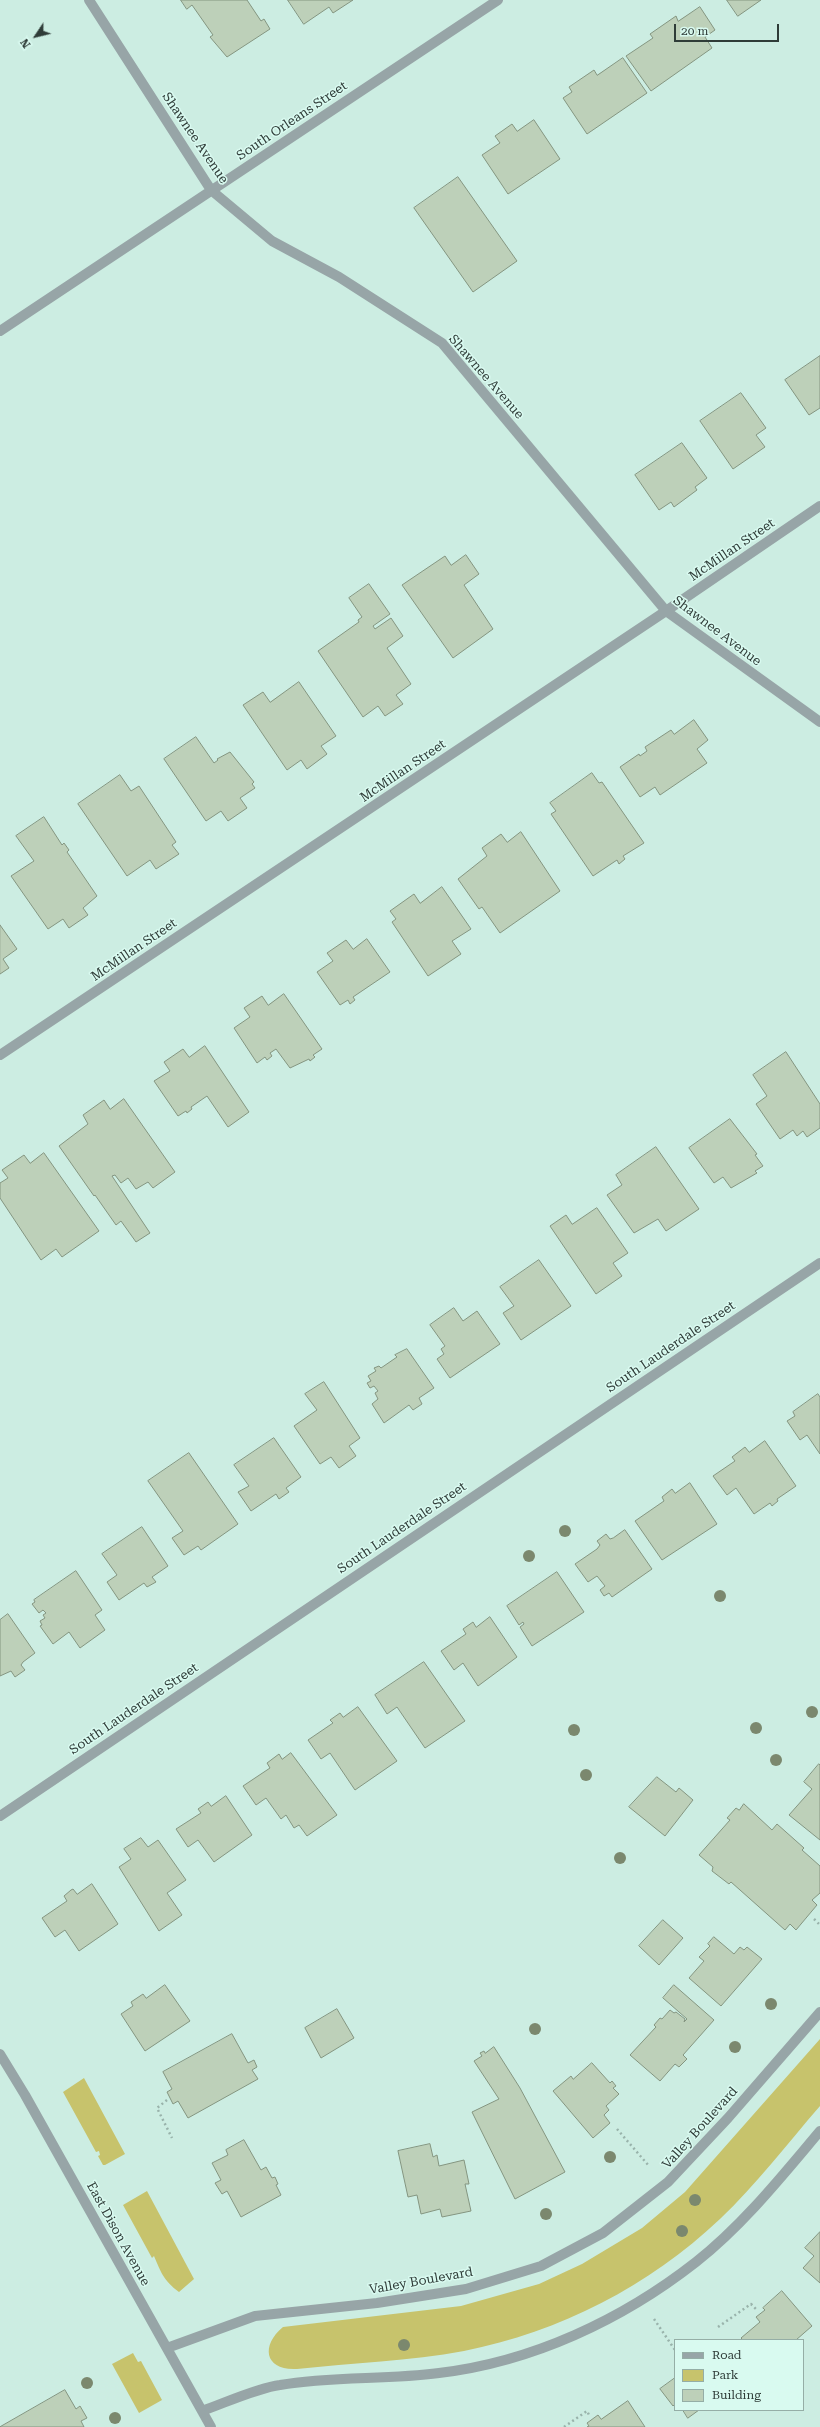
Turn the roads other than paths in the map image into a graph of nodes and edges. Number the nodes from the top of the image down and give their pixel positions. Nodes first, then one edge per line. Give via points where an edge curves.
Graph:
1 (90, 0) edge
2 (498, 0) edge
3 (211, 190) junction
4 (0, 331) edge
5 (820, 506) edge
6 (666, 611) junction
7 (820, 722) edge
8 (0, 1055) edge
9 (820, 1263) edge
10 (0, 1816) edge
11 (820, 2012) edge
12 (0, 2054) edge
13 (820, 2131) edge
14 (168, 2348) junction
15 (202, 2411) junction
16 (211, 2427) edge

1 - 3 street, Shawnee Avenue
2 - 3 street, South Orleans Street
3 - 4 street, South Orleans Street
3 - 6 street, Shawnee Avenue via 272,241 338,277 442,343
5 - 6 street, McMillan Street
6 - 7 street, Shawnee Avenue
6 - 8 street, McMillan Street
9 - 10 street, South Lauderdale Street
11 - 14 street, Valley Boulevard via 728,2118 668,2182 603,2234 541,2266 466,2289 377,2303 255,2316
12 - 14 street, East Dison Avenue
13 - 15 street via 743,2217 696,2261 630,2306 570,2338 514,2357 439,2373 278,2385
14 - 15 street, East Dison Avenue
15 - 16 street, East Dison Avenue

